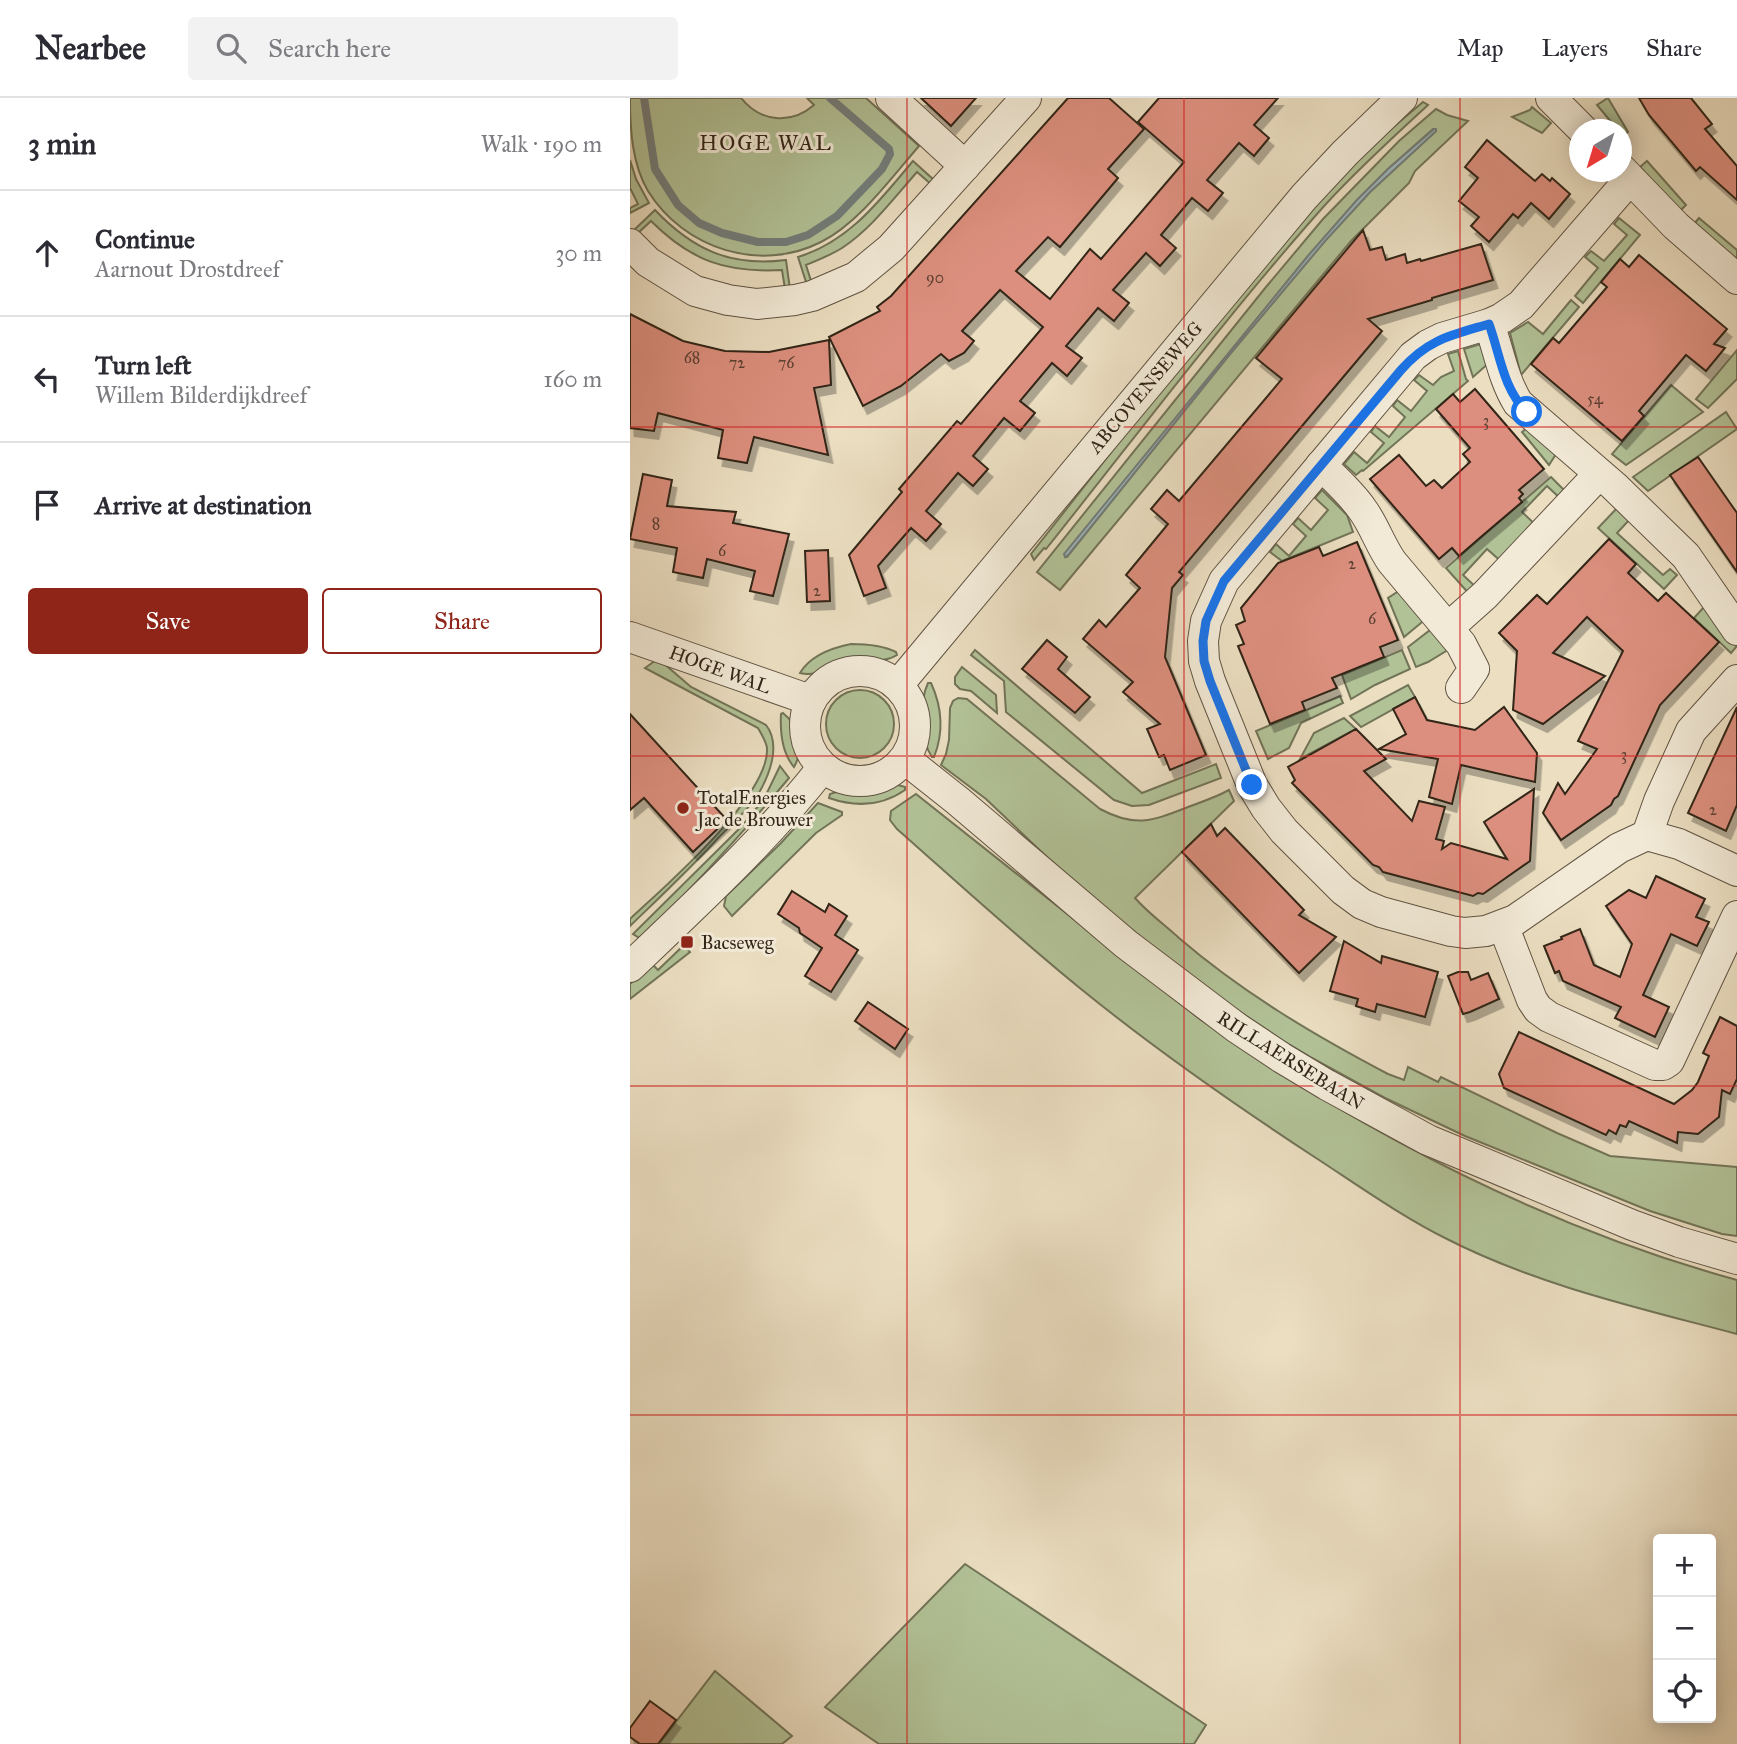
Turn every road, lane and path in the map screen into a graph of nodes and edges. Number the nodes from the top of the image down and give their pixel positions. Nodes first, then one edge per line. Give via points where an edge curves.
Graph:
1 (891, 98) edge
2 (1026, 98) edge
3 (1402, 98) edge
4 (1551, 98) edge
5 (1572, 119) edge
6 (965, 166) junction
7 (1632, 180) edge
8 (1620, 182) edge
9 (630, 244) edge
10 (1737, 279) edge
11 (1489, 324) junction
12 (1321, 465) junction
13 (1599, 474) junction
14 (1448, 628) junction
15 (1737, 630) edge
16 (630, 637) edge
17 (1737, 680) edge
18 (898, 685) junction
19 (1461, 688) dead end
20 (810, 700) junction
21 (905, 759) junction
22 (823, 767) junction
23 (1647, 835) junction
24 (1737, 871) edge
25 (1737, 916) edge
26 (1503, 925) junction
27 (630, 967) edge
28 (1737, 1259) edge

1 - 6 street
2 - 6 street
3 - 18 street, ABCOVENSEWEG via 1304,197
4 - 5 street
6 - 9 street via 891,248 856,277 795,300 757,304 695,291 648,262
7 - 10 street
8 - 11 street via 1521,305
11 - 12 street via 1442,338 1413,356
11 - 13 street via 1518,403
12 - 14 street via 1362,508 1383,549
12 - 26 street via 1224,581 1206,621 1203,641 1210,681 1252,785 1266,808 1343,890 1381,912 1451,931 1486,931
13 - 14 street
13 - 15 street via 1686,556
14 - 19 street via 1474,669
16 - 20 street, HOGE WAL
17 - 23 street via 1691,731
18 - 20 street via 881,674 861,670 840,674 823,684
18 - 21 street via 916,721 914,741
20 - 22 street via 805,735
21 - 22 street via 883,776 856,781
21 - 28 street, RILLAERSEBAAN via 1126,944 1282,1058 1428,1140 1632,1225
22 - 27 street via 754,846
23 - 24 street via 1679,844
23 - 26 street via 1619,848
25 - 26 street via 1670,1061 1663,1065 1643,1060 1538,1009

